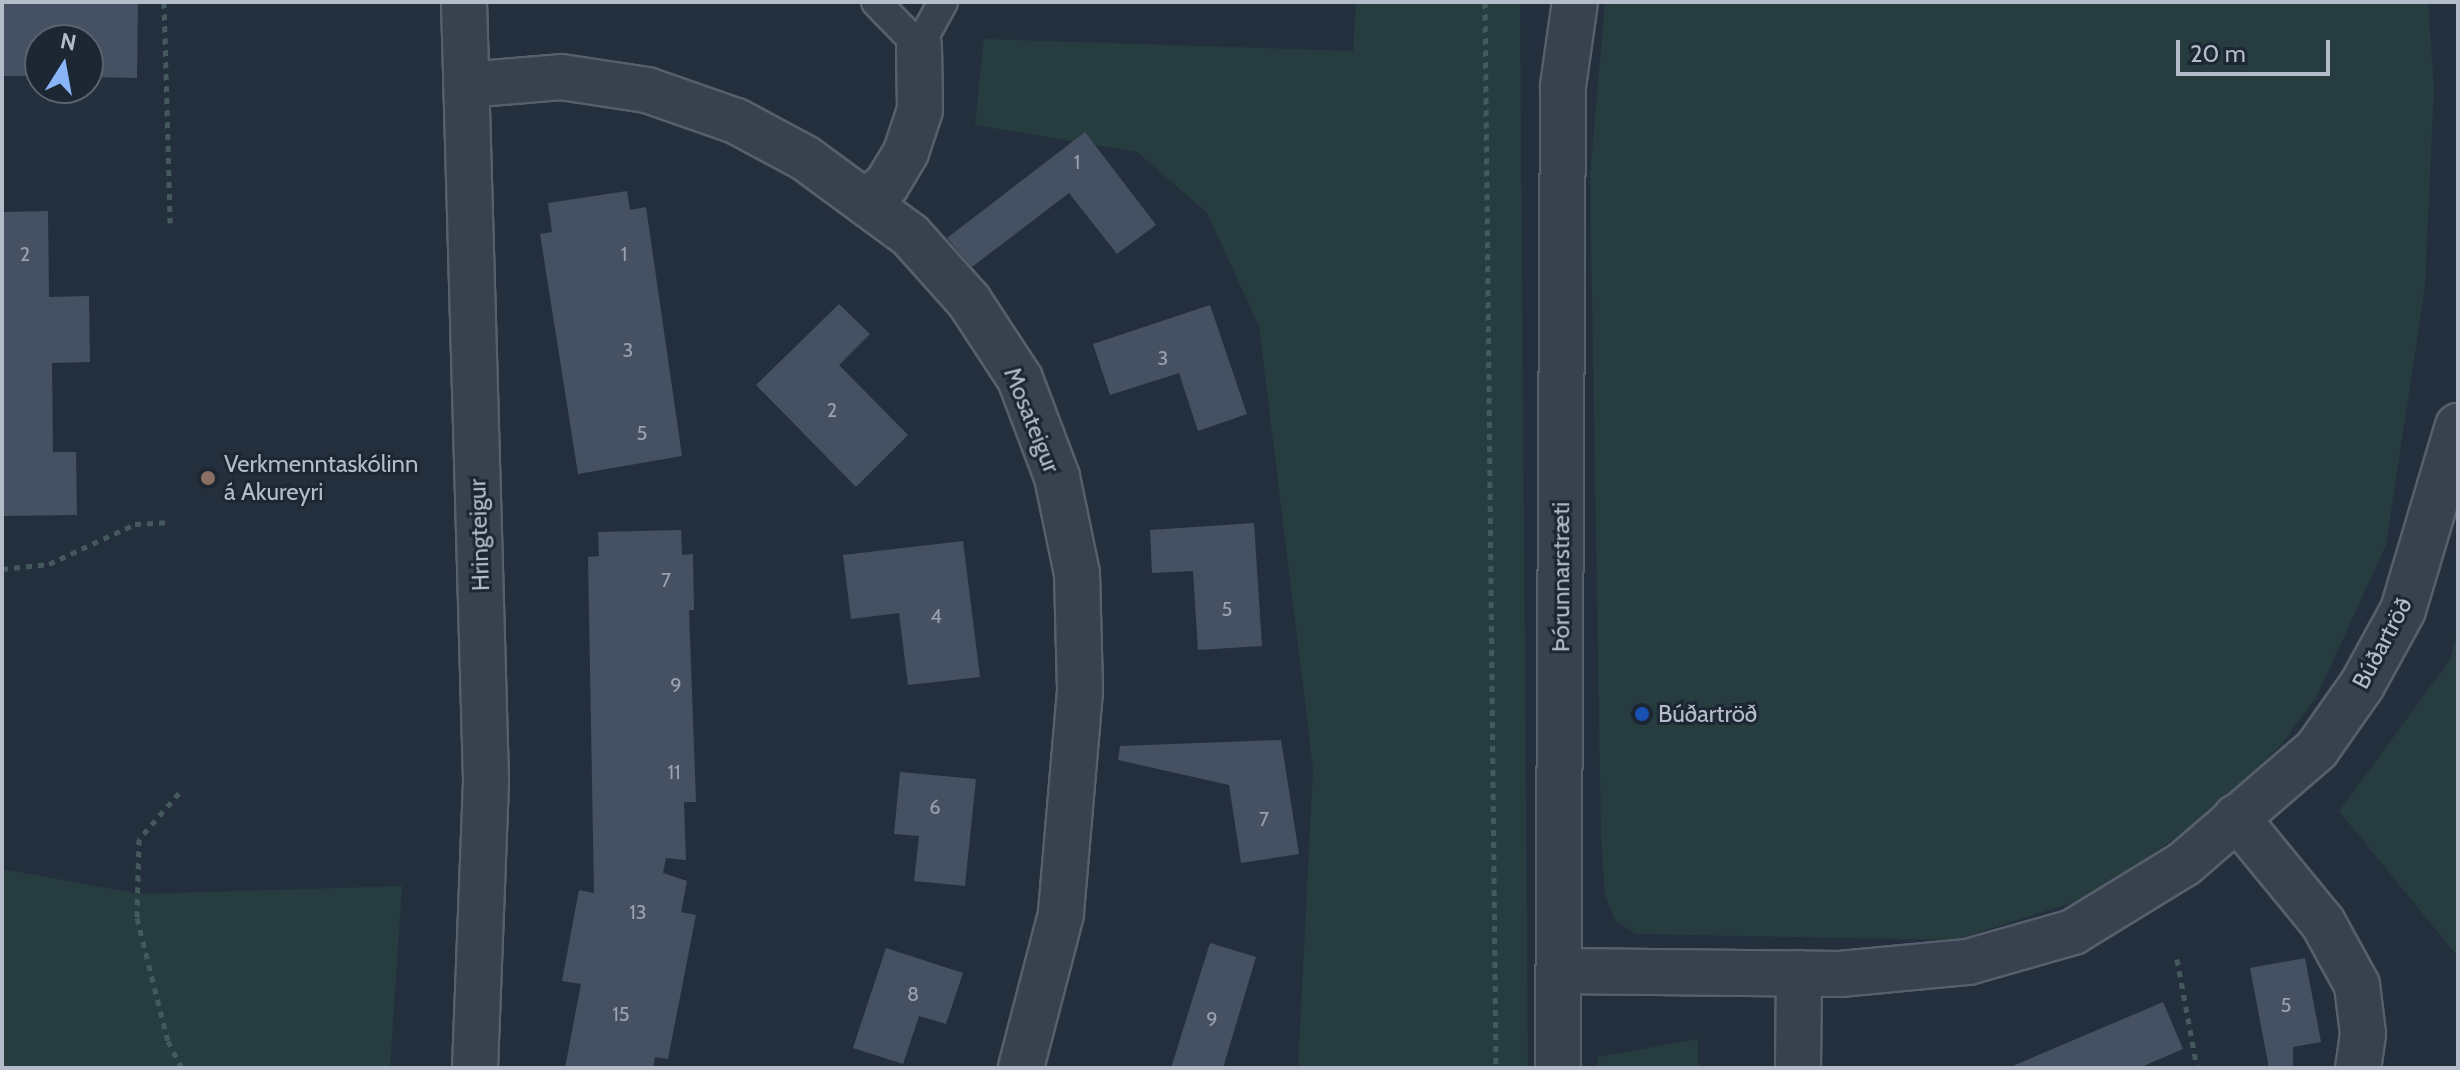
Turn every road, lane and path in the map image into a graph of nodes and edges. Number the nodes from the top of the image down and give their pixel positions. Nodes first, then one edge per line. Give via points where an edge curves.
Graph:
1 (164, 2) edge
2 (464, 2) edge
3 (876, 2) edge
4 (943, 2) edge
5 (1485, 2) edge
6 (1549, 2) edge
7 (1575, 2) edge
8 (919, 46) junction
9 (466, 85) junction
10 (1563, 86) junction
11 (865, 202) junction
12 (170, 223) dead end
13 (2458, 426) edge
14 (169, 522) dead end
15 (2, 569) edge
16 (179, 793) dead end
17 (2236, 817) junction
18 (2177, 959) dead end
19 (1559, 971) junction
20 (1799, 973) junction
21 (182, 1068) edge
22 (475, 1068) edge
23 (1021, 1068) edge
24 (1496, 1068) edge
25 (1558, 1068) edge
26 (1798, 1068) edge
27 (2197, 1068) edge
28 (2358, 1068) edge

1 - 12 path
2 - 9 street, Hringteigur
3 - 8 lane
4 - 8 lane
5 - 24 path
6 - 10 street, Þórunnarstræti
7 - 10 street, Þórunnarstræti
8 - 11 street via 920,110 906,152 887,184
9 - 11 street, Mosateigur via 561,77 647,90 736,121 805,158
9 - 22 street, Hringteigur via 486,782
10 - 19 street, Þórunnarstræti
11 - 23 street, Mosateigur via 910,235 969,301 1020,379 1057,477 1077,574 1080,691 1061,914
13 - 17 street, Búðartröð via 2403,610 2362,685 2317,749
14 - 15 path via 135,524 49,564
16 - 21 path via 139,839 137,918 168,1041
17 - 20 street, Búðartröð via 2184,864 2073,932 1968,962
17 - 28 street via 2323,923 2357,985 2363,1034
18 - 27 path
19 - 20 street, Búðartröð
19 - 25 street, Þórunnarstræti
20 - 26 street

